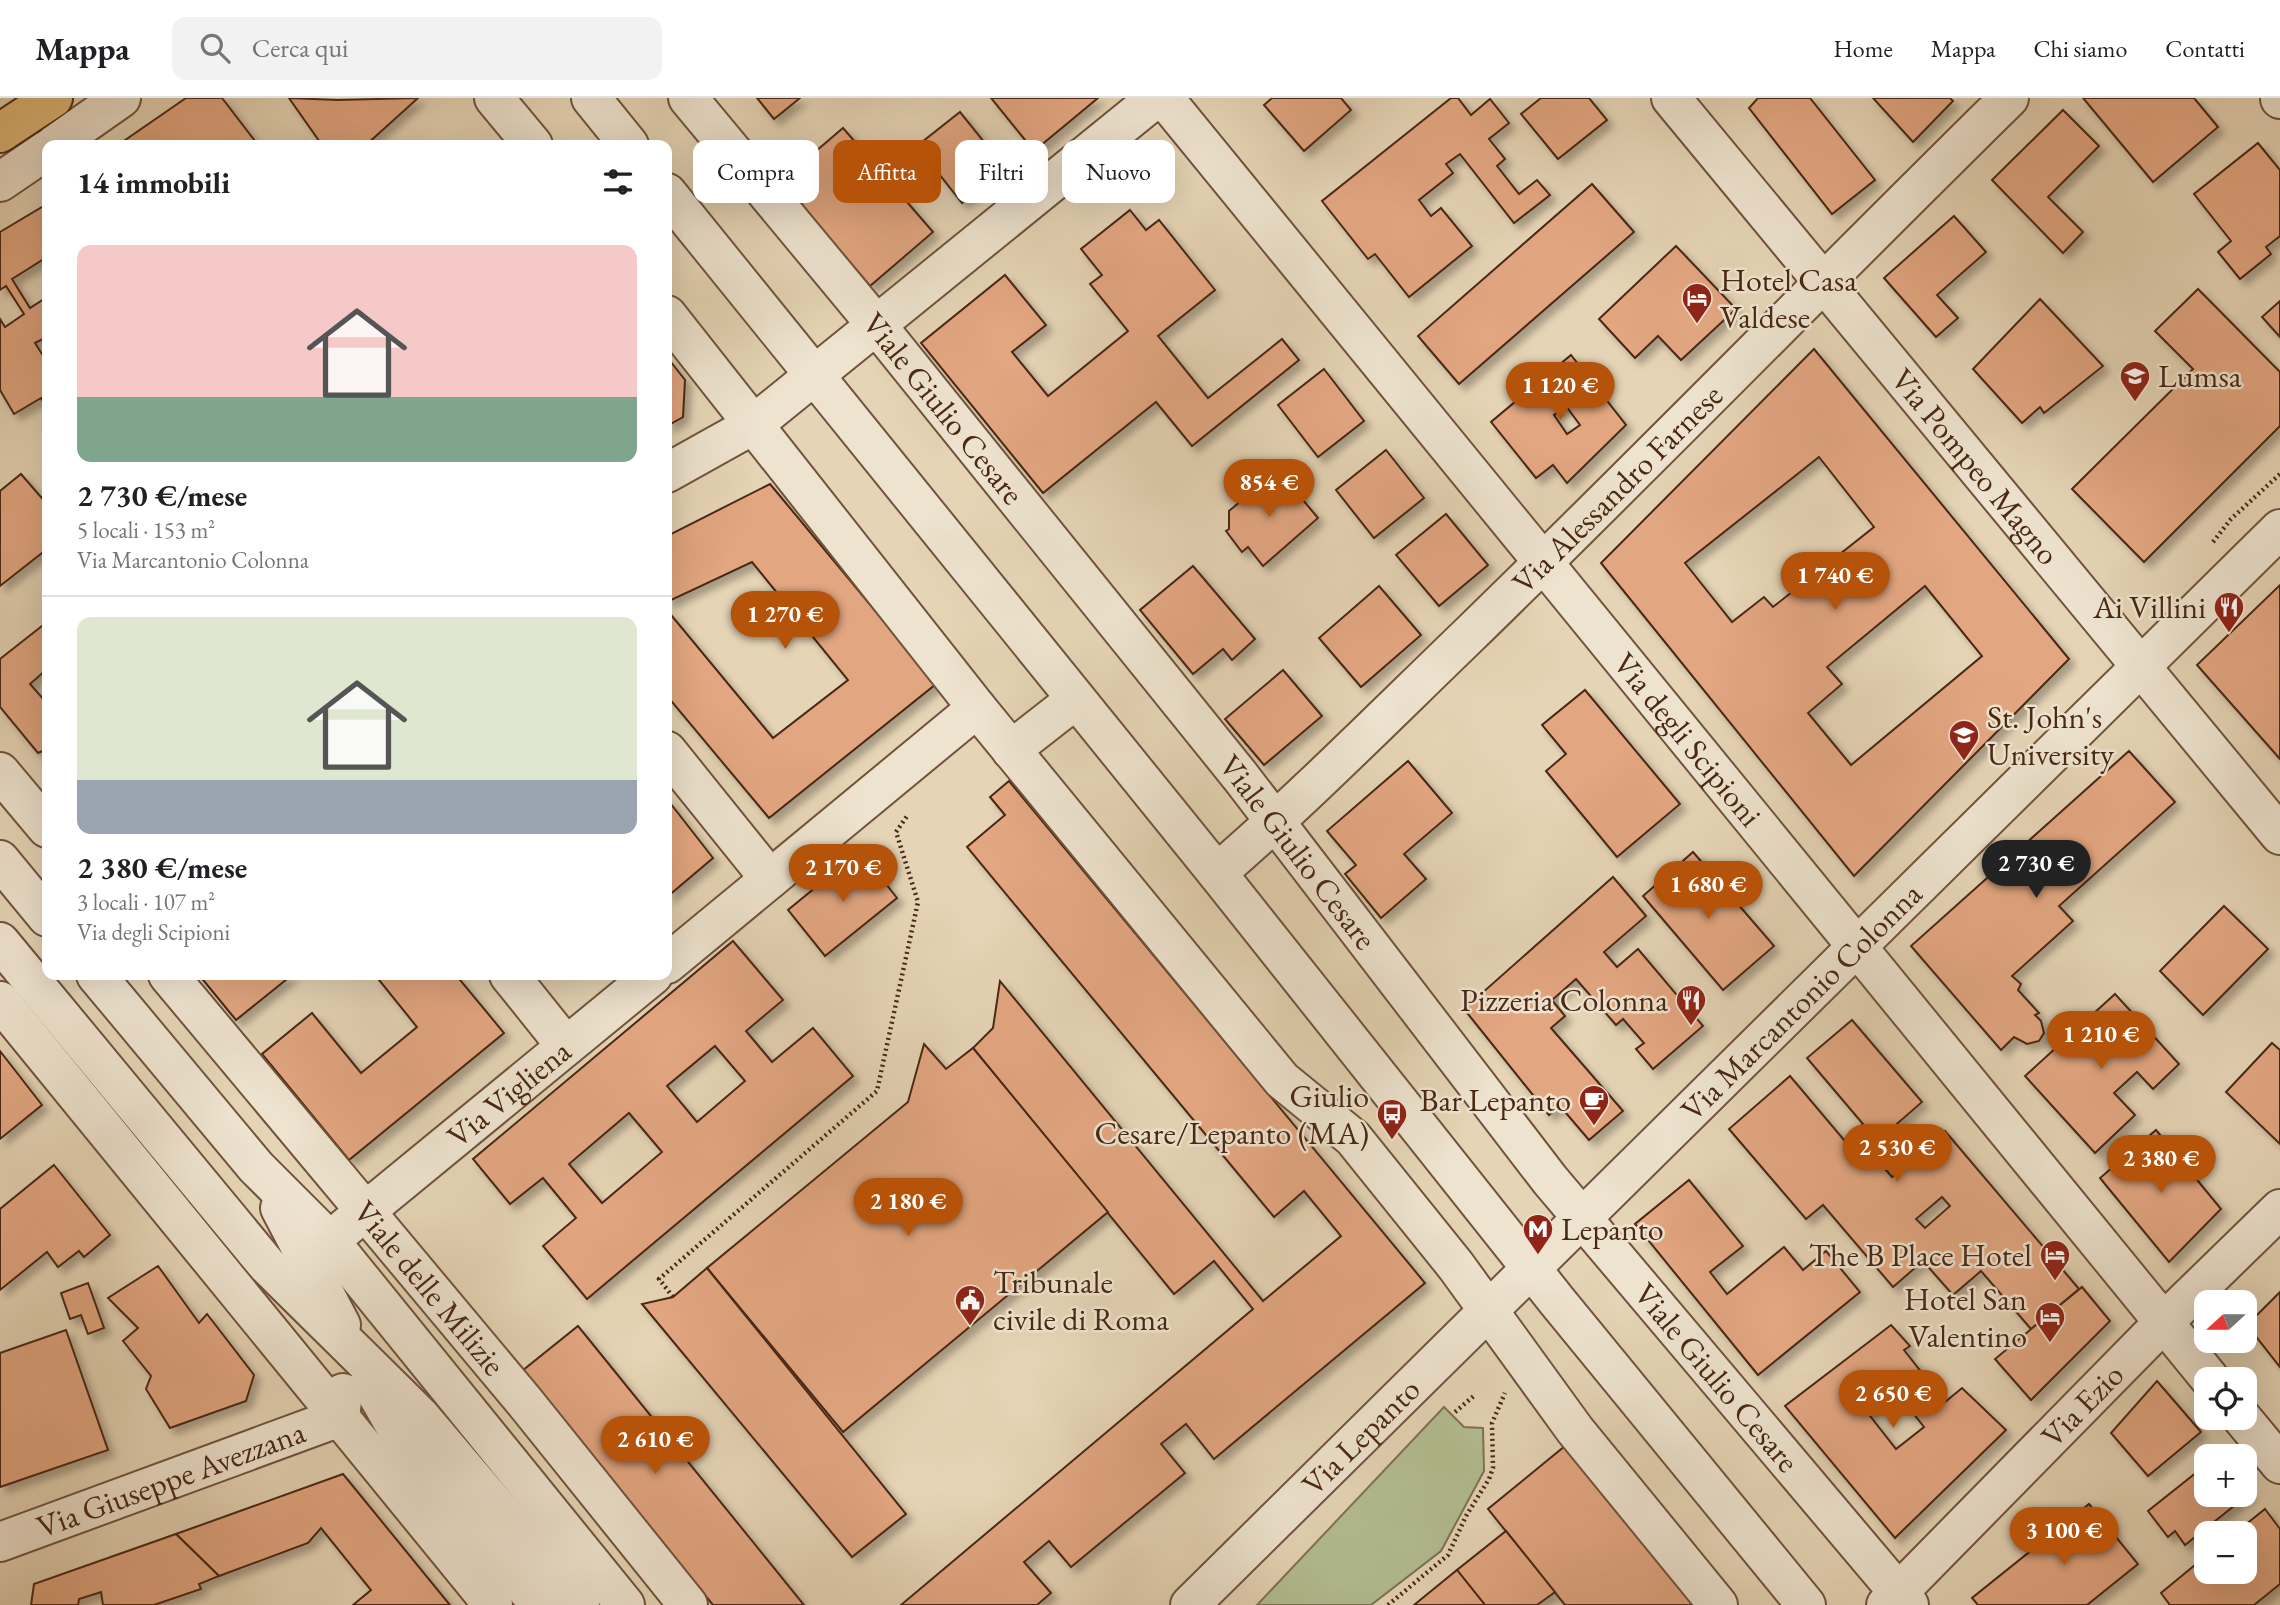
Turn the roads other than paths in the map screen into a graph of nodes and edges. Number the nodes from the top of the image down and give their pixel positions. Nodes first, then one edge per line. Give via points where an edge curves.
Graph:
1 (53, 98) edge
2 (121, 98) edge
3 (494, 98) edge
4 (591, 98) edge
5 (688, 98) edge
6 (1156, 98) edge
7 (1164, 98) edge
8 (1671, 98) edge
9 (2009, 98) edge
10 (0, 133) edge
11 (61, 140) edge
12 (529, 140) edge
13 (625, 140) edge
14 (42, 153) edge
15 (0, 182) edge
16 (672, 199) edge
17 (1822, 281) junction
18 (672, 321) edge
19 (878, 327) junction
20 (813, 378) junction
21 (753, 425) junction
22 (672, 470) edge
23 (2280, 529) edge
24 (1545, 562) junction
25 (2141, 666) junction
26 (1075, 700) junction
27 (977, 708) junction
28 (1011, 750) junction
29 (672, 757) edge
30 (0, 772) edge
31 (31, 814) edge
32 (1275, 822) junction
33 (2280, 835) edge
34 (0, 860) edge
35 (1217, 873) junction
36 (769, 879) junction
37 (42, 911) edge
38 (0, 942) edge
39 (1856, 945) junction
40 (672, 960) edge
41 (100, 980) edge
42 (173, 980) edge
43 (513, 980) edge
44 (647, 980) edge
45 (0, 1001) edge
46 (566, 1046) junction
47 (256, 1167) junction
48 (2280, 1209) edge
49 (365, 1212) junction
50 (1582, 1219) junction
51 (330, 1241) junction
52 (1531, 1268) junction
53 (1486, 1310) junction
54 (2164, 1322) junction
55 (351, 1347) junction
56 (2200, 1367) edge
57 (340, 1417) junction
58 (2252, 1430) edge
59 (2280, 1464) edge
60 (0, 1542) edge
61 (1898, 1601) edge
62 (493, 1605) edge
63 (540, 1605) edge
64 (580, 1605) edge
65 (625, 1605) edge
66 (688, 1605) edge
67 (1189, 1605) edge
68 (1718, 1605) edge
69 (1806, 1605) edge

1 - 10 main road
2 - 11 street
3 - 12 street
4 - 13 street
5 - 19 street, Viale Giulio Cesare
6 - 19 street
7 - 24 street, Via degli Scipioni
8 - 17 street, Via Pompeo Magno
9 - 17 street, Via Alessandro Farnese
14 - 15 street
16 - 20 street
17 - 24 street, Via Alessandro Farnese
17 - 25 street, Via Pompeo Magno
18 - 21 street
19 - 20 street
19 - 32 street, Viale Giulio Cesare
20 - 21 street
20 - 26 street
21 - 22 street
21 - 27 street
23 - 25 street, Via Marcantonio Colonna
24 - 32 street, Via Alessandro Farnese
24 - 39 street, Via degli Scipioni
25 - 33 street, Via Pompeo Magno
25 - 39 street, Via Marcantonio Colonna
26 - 28 street
26 - 35 street
27 - 28 street
27 - 36 street
28 - 53 street via 1282,1080 1353,1138
29 - 36 street
30 - 31 street
32 - 35 street, Via Alessandro Farnese
32 - 50 street, Viale Giulio Cesare
34 - 37 street
35 - 52 street
36 - 40 street
38 - 55 street, Viale delle Milizie via 267,1265
39 - 50 street, Via Marcantonio Colonna
39 - 54 street, Via degli Scipioni
41 - 47 street, Viale delle Milizie
42 - 49 street, Viale delle Milizie
43 - 46 street
44 - 46 street, Via Vigliena
45 - 57 street
46 - 49 street, Via Vigliena
47 - 51 street, Viale delle Milizie
47 - 55 street, Viale delle Milizie
48 - 54 street, Via Ezio
49 - 51 street, Via Vigliena
49 - 66 street, Viale delle Milizie
50 - 52 street, Via Marcantonio Colonna
50 - 61 street, Viale Giulio Cesare
51 - 65 street, Viale delle Milizie
52 - 53 street, Via Lepanto
52 - 69 street
53 - 67 street, Via Lepanto
53 - 68 street via 1575,1430
54 - 56 street, Via degli Scipioni
54 - 61 street, Via Ezio
55 - 57 street
55 - 63 street, Viale delle Milizie via 393,1427
55 - 64 street, Viale delle Milizie via 421,1416
57 - 60 street, Via Giuseppe Avezzana
57 - 62 street
58 - 59 street

